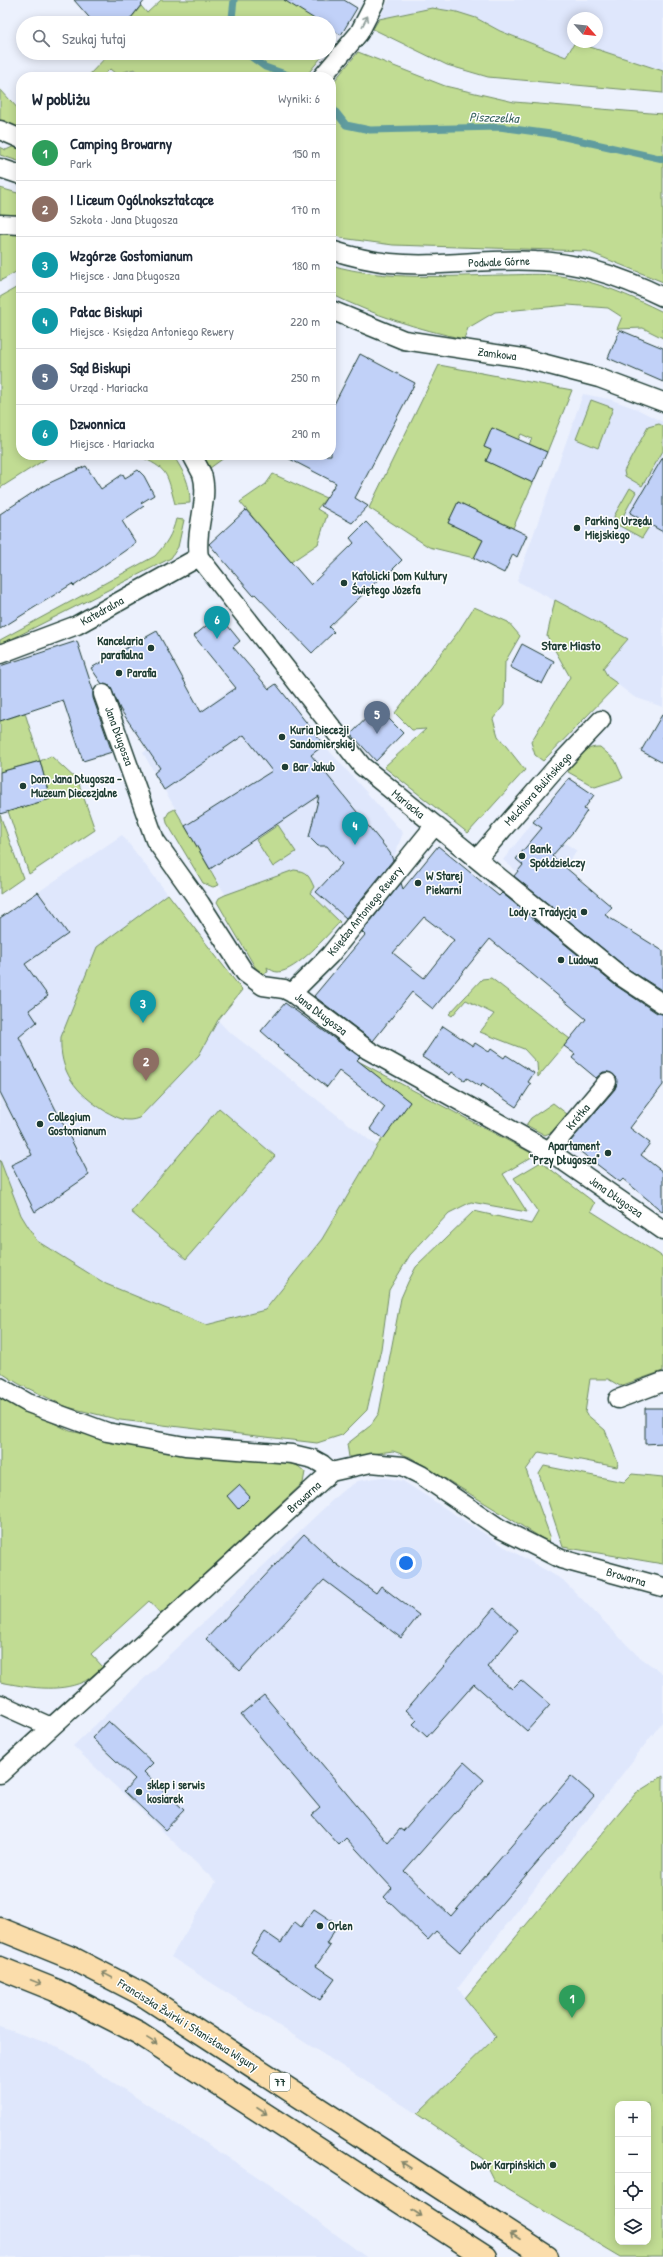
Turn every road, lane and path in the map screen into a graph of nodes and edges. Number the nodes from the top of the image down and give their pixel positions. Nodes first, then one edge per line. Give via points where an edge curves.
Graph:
1 (376, 0) edge
2 (336, 60) edge
3 (336, 60) edge
4 (326, 72) edge
5 (0, 130) edge
6 (16, 137) edge
7 (0, 168) edge
8 (16, 173) edge
9 (0, 224) edge
10 (16, 225) edge
11 (336, 251) edge
12 (663, 297) edge
13 (336, 312) edge
14 (663, 402) edge
15 (194, 460) edge
16 (199, 557) junction
17 (0, 654) edge
18 (103, 694) dead end
19 (601, 720) dead end
20 (435, 825) junction
21 (477, 859) junction
22 (292, 993) junction
23 (663, 1004) edge
24 (607, 1082) dead end
25 (549, 1151) junction
26 (663, 1230) edge
27 (663, 1382) edge
28 (0, 1387) edge
29 (618, 1398) dead end
30 (331, 1472) junction
31 (663, 1587) edge
32 (0, 1704) edge
33 (51, 1727) junction
34 (0, 1774) edge
35 (0, 1929) edge
36 (0, 1968) edge
37 (485, 2257) edge
38 (548, 2257) edge

3 -> 1 street via 359,33
4 -> 2 street
5 - 6 street
7 - 8 street
9 - 10 street
11 - 12 street, Podwale Górne via 390,263 434,265 536,260 572,265 613,275
13 - 14 street, Zamkowa via 404,340 523,358 599,378
15 - 16 street via 202,475 203,485 197,535
16 - 17 street, Katedralna via 77,625
16 - 20 street, Mariacka via 362,766
18 - 22 street, Jana Długosza via 155,840 200,903 245,974 263,986 284,989
19 - 21 street, Melchiora Bulińskiego
20 - 21 street, Mariacka
20 - 22 street, Księdza Antoniego Rewery via 330,955
21 - 23 street, Mariacka via 622,977
22 - 25 street, Jana Długosza via 368,1050
24 - 25 street, Krótka
25 - 26 street, Jana Długosza
27 - 29 street
28 - 30 street via 28,1403 107,1432 185,1446 292,1454 313,1459
30 - 31 street, Browarna via 371,1463 403,1466 499,1528 561,1559
30 - 33 street, Browarna
32 - 33 street
33 - 34 street, Browarna
38 -> 35 main road, Franciszka Żwirki i Stanisława Wigury / 77 via 140,1993 74,1959
36 -> 37 main road via 55,1990 139,2033

